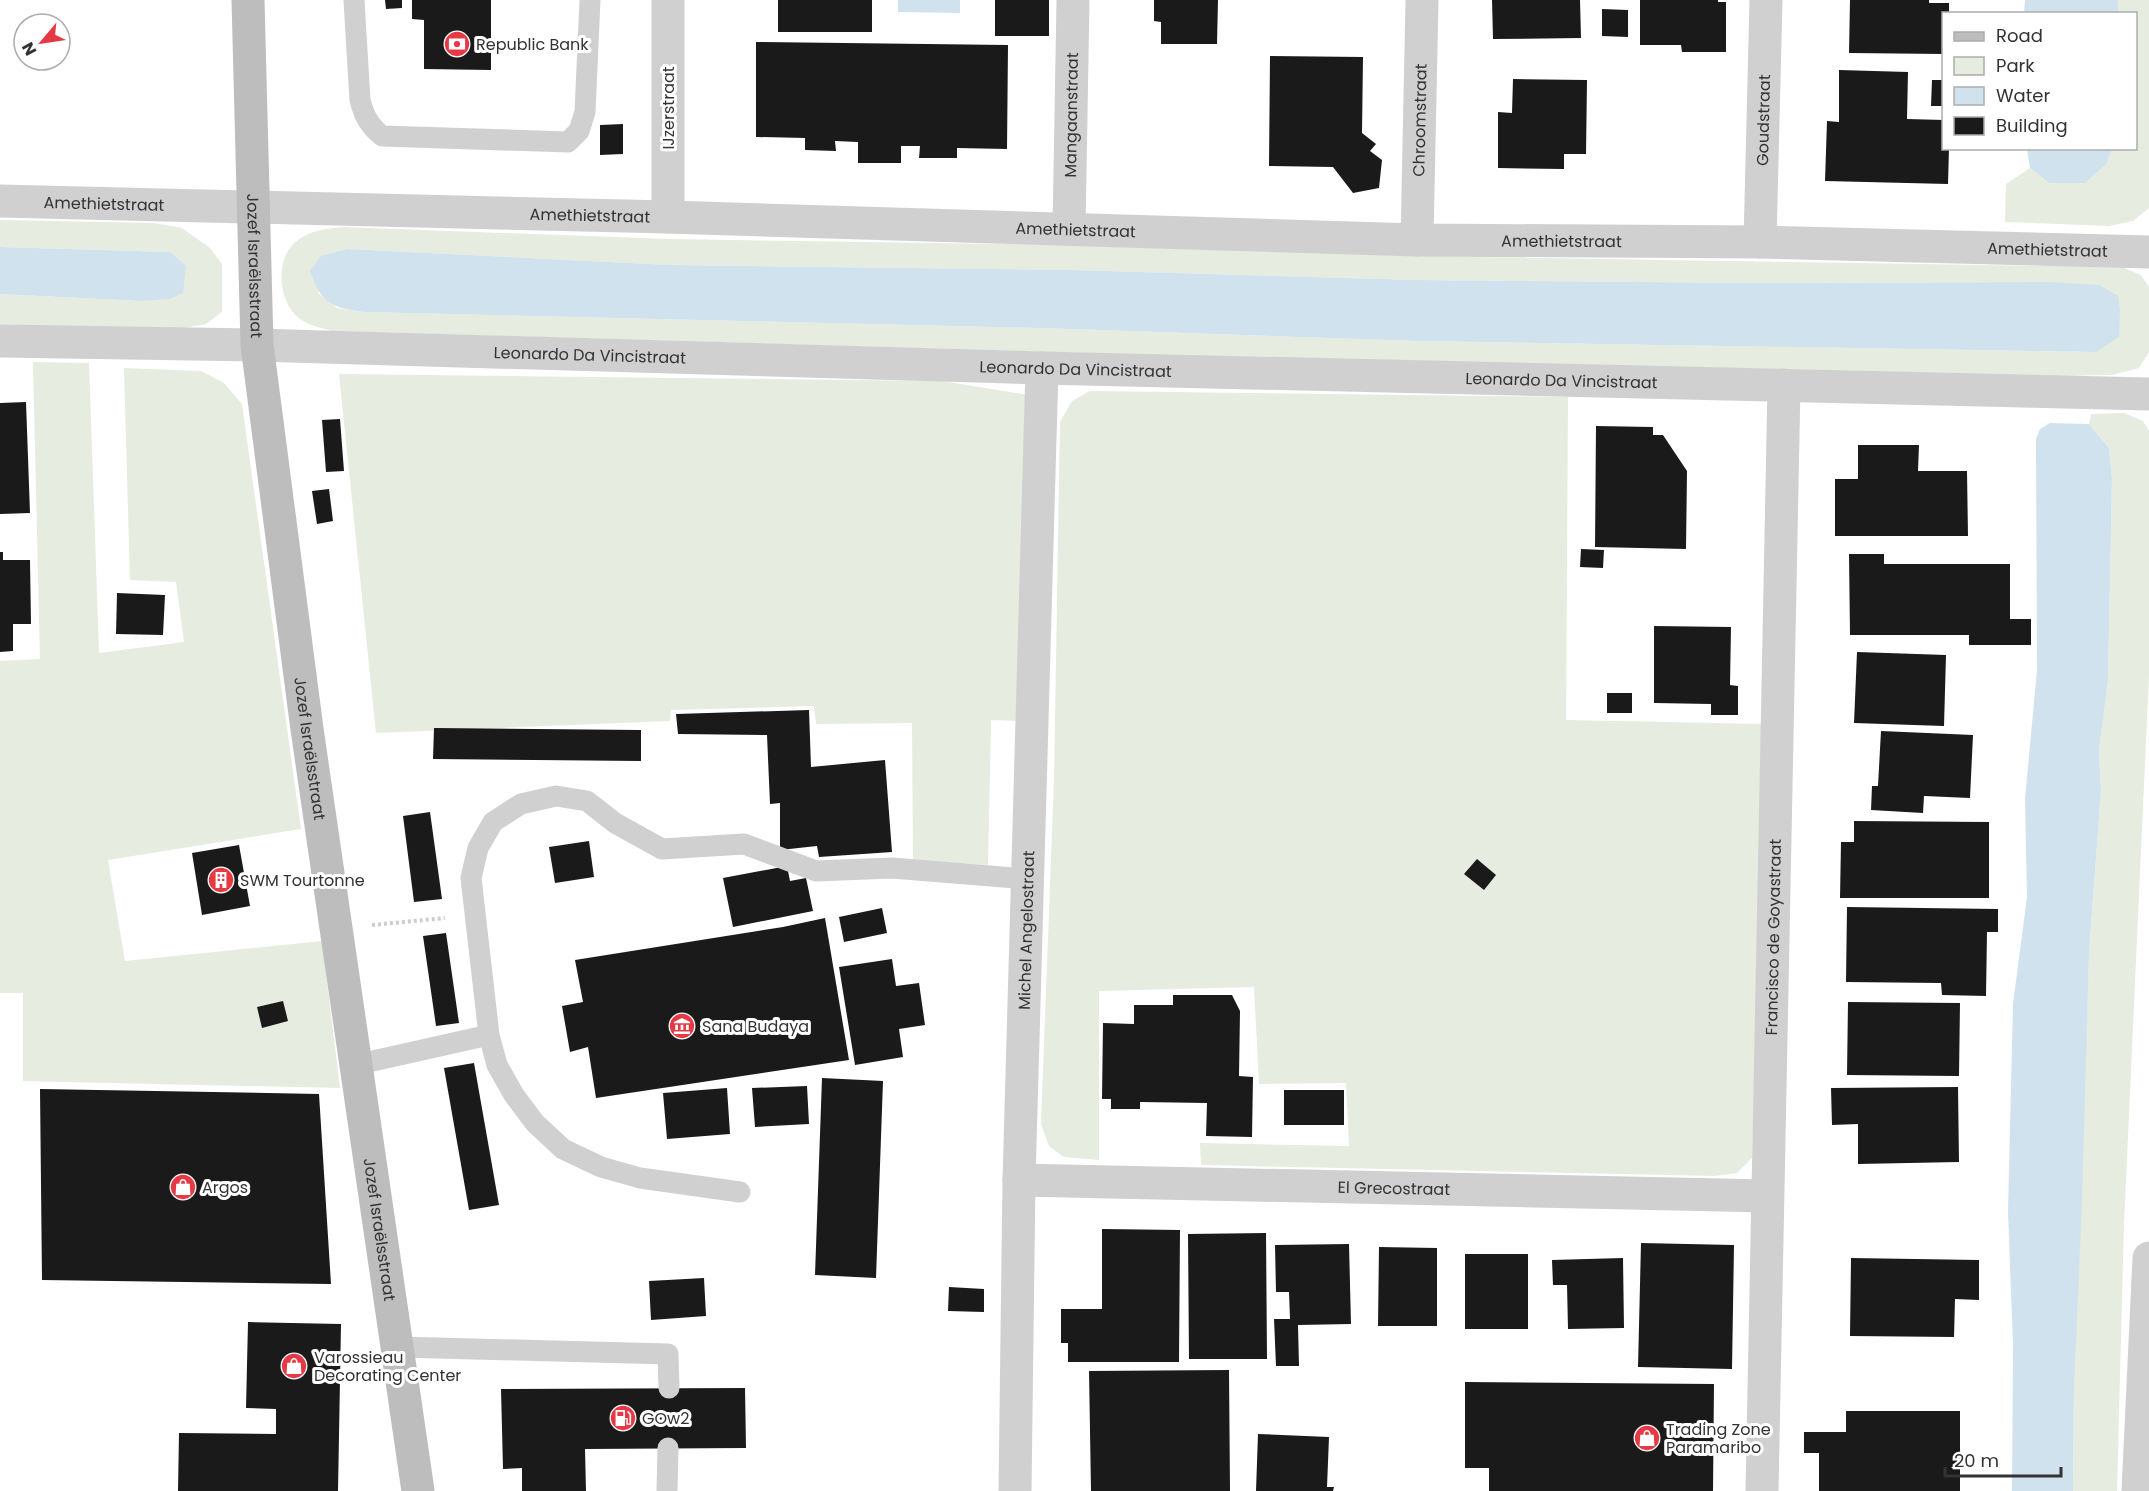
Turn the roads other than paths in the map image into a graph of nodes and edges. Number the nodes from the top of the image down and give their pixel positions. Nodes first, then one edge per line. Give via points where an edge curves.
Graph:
1 (248, 0) edge
2 (354, 0) edge
3 (590, 0) edge
4 (668, 0) edge
5 (1073, 0) edge
6 (1422, 0) edge
7 (1766, 0) edge
8 (0, 201) edge
9 (253, 208) junction
10 (668, 217) junction
11 (1069, 229) junction
12 (1417, 240) junction
13 (1760, 242) junction
14 (2149, 252) edge
15 (0, 341) edge
16 (257, 345) junction
17 (1042, 368) junction
18 (1784, 385) junction
19 (2149, 394) edge
20 (1028, 879) junction
21 (489, 1035) junction
22 (355, 1065) junction
23 (1019, 1180) junction
24 (740, 1192) dead end
25 (1767, 1196) junction
26 (2149, 1258) edge
27 (399, 1347) junction
28 (669, 1388) dead end
29 (668, 1448) dead end
30 (418, 1491) edge
31 (667, 1491) edge
32 (1015, 1491) edge
33 (1762, 1491) edge
34 (2138, 1491) edge

1 - 9 street, Jozef Israëlsstraat
2 - 3 lane via 360,100 371,127 382,136 568,142 579,131 585,112
4 - 10 street, IJzerstraat
5 - 11 street, Mangaanstraat
6 - 12 street, Chroomstraat
7 - 13 street, Goudstraat
8 - 9 street, Amethietstraat
9 - 10 street, Amethietstraat
9 - 16 street, Jozef Israëlsstraat
10 - 11 street, Amethietstraat
11 - 12 street, Amethietstraat
12 - 13 street, Amethietstraat
13 - 14 street, Amethietstraat
15 - 16 street, Leonardo Da Vincistraat
16 - 17 street, Leonardo Da Vincistraat
16 - 22 street, Jozef Israëlsstraat
17 - 18 street, Leonardo Da Vincistraat
17 - 20 street, Michel Angelostraat
18 - 19 street, Leonardo Da Vincistraat
18 - 25 street, Francisco de Goyastraat
20 - 21 lane via 892,868 816,871 744,844 662,849 615,823 587,801 556,796 521,804 493,822 478,848 471,878
20 - 23 street, Michel Angelostraat
21 - 22 lane
21 - 24 lane via 497,1065 514,1095 535,1123 563,1149 601,1167 640,1178
22 - 27 street, Jozef Israëlsstraat
23 - 25 street, El Grecostraat
23 - 32 street, Michel Angelostraat
25 - 33 street, Francisco de Goyastraat
26 - 34 street
27 - 28 lane via 668,1354
27 - 30 street, Jozef Israëlsstraat
29 - 31 lane

